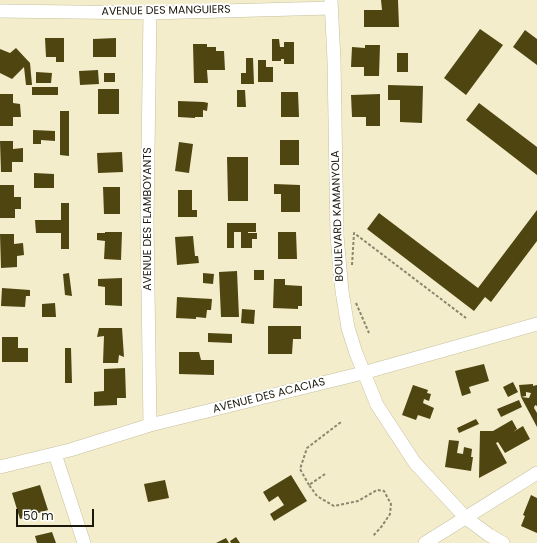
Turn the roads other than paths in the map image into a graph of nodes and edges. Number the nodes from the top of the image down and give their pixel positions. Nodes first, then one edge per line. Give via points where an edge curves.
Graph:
1 (331, 4) edge
2 (0, 11) edge
3 (150, 13) junction
4 (537, 324) edge
5 (363, 373) junction
6 (150, 425) junction
7 (55, 454) junction
8 (0, 467) edge
9 (537, 473) edge
10 (466, 518) junction
11 (84, 543) edge
12 (425, 543) edge
13 (503, 543) edge

1 - 3 street, AVENUE DES MANGUIERS
1 - 5 street, BOULEVARD KAMANYOLA via 340,275 348,328
2 - 3 street, AVENUE DES MANGUIERS
3 - 6 street, AVENUE DES FLAMBOYANTS via 147,221
4 - 5 street, AVENUE DES ACACIAS
5 - 6 street, AVENUE DES ACACIAS
5 - 10 street, BOULEVARD KAMANYOLA via 377,405 415,463
6 - 7 street, AVENUE DES ACACIAS
7 - 8 street, AVENUE DES ACACIAS
7 - 11 street
9 - 10 street
10 - 12 street
10 - 13 street, BOULEVARD KAMANYOLA

